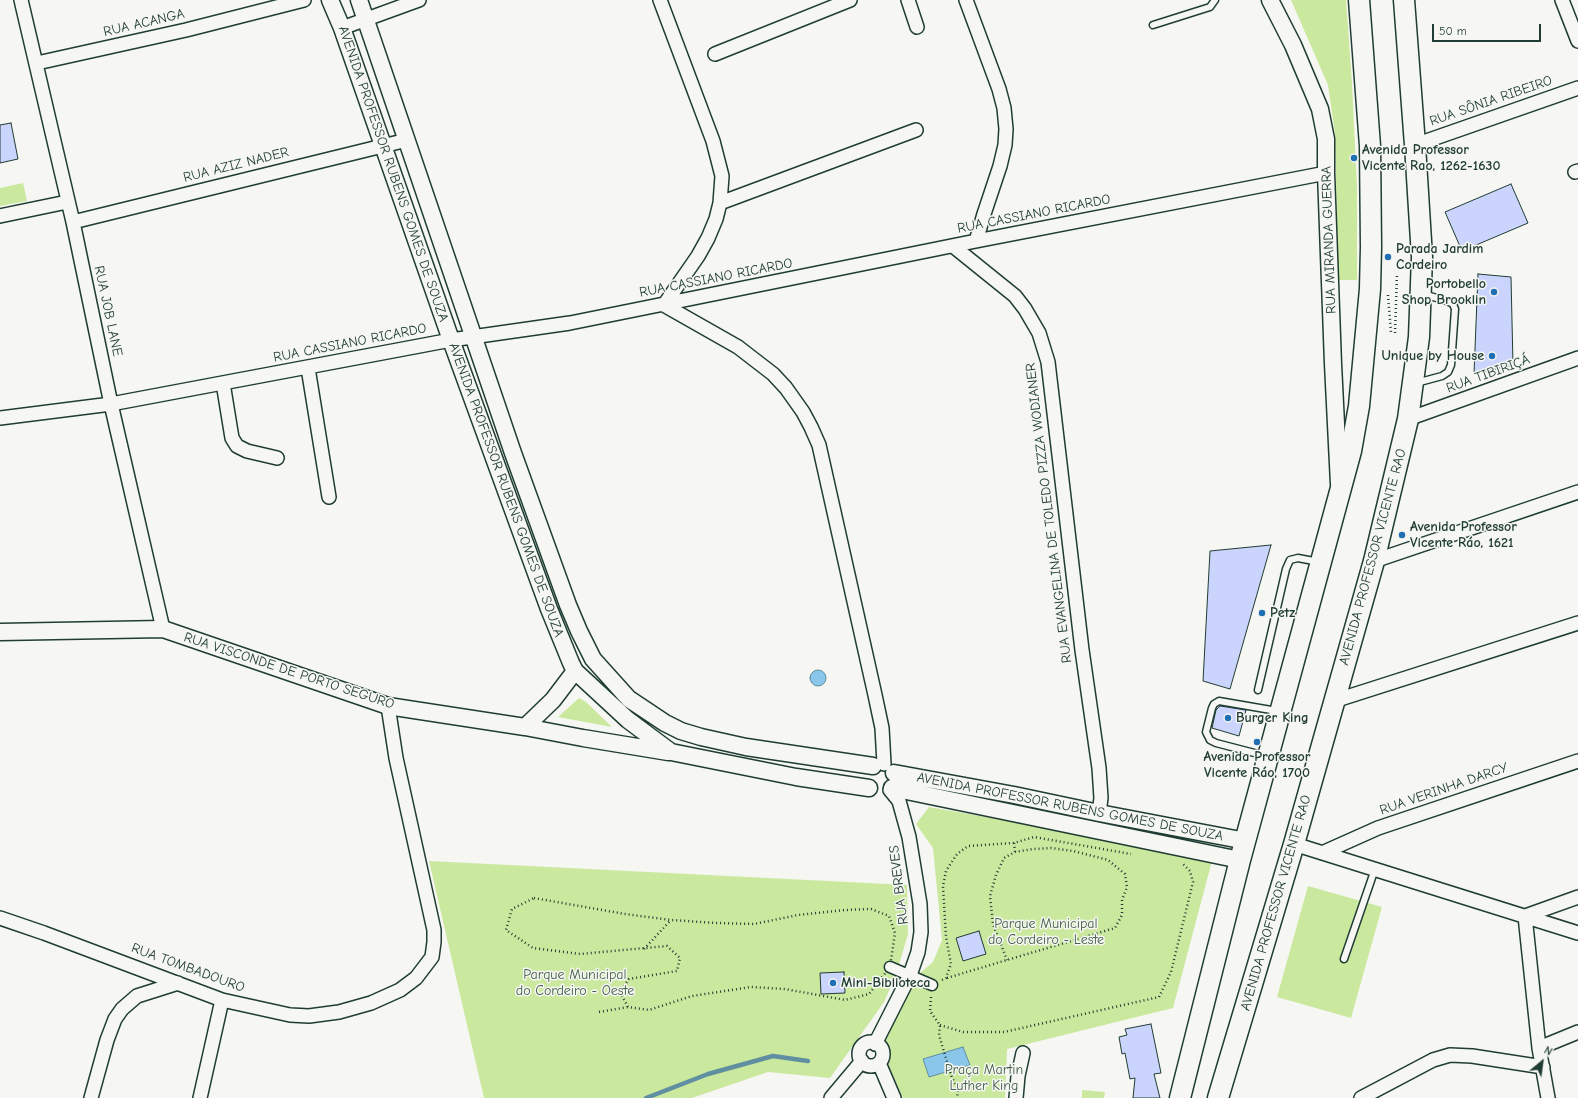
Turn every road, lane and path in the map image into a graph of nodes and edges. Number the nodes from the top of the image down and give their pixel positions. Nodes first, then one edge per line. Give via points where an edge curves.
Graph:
1 (22, 0) edge
2 (304, 0) edge
3 (330, 0) edge
4 (359, 0) edge
5 (419, 0) edge
6 (660, 0) edge
7 (850, 0) edge
8 (908, 0) edge
9 (966, 0) edge
10 (1215, 0) edge
11 (1270, 0) edge
12 (1359, 0) edge
13 (1404, 0) edge
14 (1562, 0) edge
15 (366, 18) junction
16 (1153, 26) dead end
17 (917, 27) dead end
18 (342, 28) junction
19 (1578, 41) edge
20 (715, 54) dead end
21 (37, 63) junction
22 (1578, 88) edge
23 (916, 130) dead end
24 (406, 140) junction
25 (383, 145) junction
26 (1415, 145) junction
27 (1326, 173) junction
28 (67, 202) junction
29 (720, 203) junction
30 (0, 216) edge
31 (73, 222) junction
32 (976, 241) junction
33 (953, 246) junction
34 (1397, 274) dead end
35 (1388, 290) dead end
36 (1421, 293) junction
37 (664, 305) junction
38 (475, 338) junction
39 (451, 340) junction
40 (1578, 358) edge
41 (308, 368) junction
42 (224, 384) junction
43 (1413, 384) junction
44 (111, 404) junction
45 (0, 418) edge
46 (1408, 420) junction
47 (277, 458) dead end
48 (1339, 491) junction
49 (1578, 492) edge
50 (329, 497) dead end
51 (1320, 562) junction
52 (1374, 562) junction
53 (568, 605) junction
54 (549, 609) junction
55 (1578, 623) edge
56 (163, 629) junction
57 (579, 631) junction
58 (0, 632) edge
59 (561, 640) junction
60 (575, 671) junction
61 (1258, 690) dead end
62 (1334, 702) junction
63 (388, 706) junction
64 (1280, 712) junction
65 (525, 727) junction
66 (671, 752) junction
67 (1269, 756) junction
68 (1578, 761) edge
69 (887, 776) junction
70 (870, 788) junction
71 (1099, 813) junction
72 (1246, 841) junction
73 (1014, 843) junction
74 (1294, 844) junction
75 (1015, 852) junction
76 (1322, 853) junction
77 (1136, 855) dead end
78 (1240, 860) junction
79 (1182, 863) dead end
80 (1375, 869) junction
81 (1578, 897) edge
82 (1525, 916) junction
83 (0, 918) edge
84 (671, 920) junction
85 (1578, 932) edge
86 (644, 949) junction
87 (1344, 959) dead end
88 (1007, 960) junction
89 (890, 967) junction
90 (910, 975) junction
91 (946, 978) junction
92 (178, 983) junction
93 (932, 985) junction
94 (222, 1000) junction
95 (628, 1008) junction
96 (599, 1012) dead end
97 (940, 1025) junction
98 (1578, 1032) edge
99 (875, 1044) junction
100 (1539, 1048) junction
101 (1023, 1053) dead end
102 (862, 1061) junction
103 (879, 1063) junction
104 (1542, 1067) junction
105 (91, 1098) edge
106 (200, 1098) edge
107 (831, 1098) edge
108 (894, 1098) edge
109 (957, 1098) edge
110 (1016, 1098) edge
111 (1180, 1098) edge
112 (1218, 1098) edge
113 (1361, 1098) edge
114 (1548, 1098) edge

1 - 21 street, RUA JOB LANE
2 - 21 street, RUA ACANGA via 186,30
3 - 18 street, AVENIDA PROFESSOR RUBENS GOMES DE SOUZA
4 - 15 street, AVENIDA PROFESSOR RUBENS GOMES DE SOUZA
5 - 15 street
6 - 29 street via 713,141 722,176
7 - 20 street
8 - 17 street
9 - 32 street via 1000,89 1006,129 1003,154
10 - 16 lane via 1210,7
11 - 27 street, RUA MIRANDA GUERRA via 1296,51 1320,109 1326,139
12 - 48 main road via 1370,146 1370,289 1359,406 1351,451
13 - 26 main road, AVENIDA PROFESSOR VICENTE RAO
14 - 19 street
15 - 18 street
15 - 24 street, AVENIDA PROFESSOR RUBENS GOMES DE SOUZA
18 - 25 street, AVENIDA PROFESSOR RUBENS GOMES DE SOUZA
21 - 28 street, RUA JOB LANE
22 - 26 street, RUA SÔNIA RIBEIRO
23 - 29 street
24 - 25 street, RUA AZIZ NADER
24 - 38 street, AVENIDA PROFESSOR RUBENS GOMES DE SOUZA
25 - 31 street, RUA AZIZ NADER
25 - 39 street, AVENIDA PROFESSOR RUBENS GOMES DE SOUZA
26 - 36 main road, AVENIDA PROFESSOR VICENTE RAO via 1422,257
27 - 32 street, RUA CASSIANO RICARDO
27 - 48 street, RUA MIRANDA GUERRA
28 - 30 street
28 - 31 street, RUA JOB LANE
29 - 37 street via 708,238
31 - 44 street, RUA JOB LANE
32 - 33 street, RUA CASSIANO RICARDO
33 - 37 street, RUA CASSIANO RICARDO
33 - 71 street, RUA EVANGELINA DE TOLEDO PIZZA WODIANER via 1015,296 1039,333 1048,362 1083,657 1099,768
34 - 35 path via 1393,333
36 - 43 main road, AVENIDA PROFESSOR VICENTE RAO
36 - 43 lane via 1453,304 1455,309 1451,365 1448,372 1442,376
37 - 38 street, RUA CASSIANO RICARDO
37 - 69 street via 738,347 773,374 799,406 811,427 819,445 878,708
38 - 39 street, RUA CASSIANO RICARDO
38 - 53 street, AVENIDA PROFESSOR RUBENS GOMES DE SOUZA
39 - 41 street, RUA CASSIANO RICARDO
39 - 54 street, AVENIDA PROFESSOR RUBENS GOMES DE SOUZA
40 - 46 street, RUA TIBIRIÇÁ
41 - 42 street, RUA CASSIANO RICARDO
41 - 50 street
42 - 44 street, RUA CASSIANO RICARDO
42 - 47 street via 232,438 237,446
43 - 46 main road, AVENIDA PROFESSOR VICENTE RAO
44 - 45 street, RUA CASSIANO RICARDO
44 - 56 street, RUA JOB LANE
46 - 52 main road, AVENIDA PROFESSOR VICENTE RAO
48 - 51 main road
49 - 52 street
51 - 61 lane via 1298,558 1290,560 1288,564
51 - 64 main road
52 - 62 main road, AVENIDA PROFESSOR VICENTE RAO
53 - 54 street via 563,612
53 - 57 street, AVENIDA PROFESSOR RUBENS GOMES DE SOUZA
54 - 59 street, AVENIDA PROFESSOR RUBENS GOMES DE SOUZA
55 - 62 street
56 - 58 street, RUA VISCONDE DE PORTO SEGURO
56 - 63 street, RUA VISCONDE DE PORTO SEGURO
57 - 59 street via 568,631 562,635
57 - 69 street, AVENIDA PROFESSOR RUBENS GOMES DE SOUZA via 593,658 629,699 681,731 707,739
59 - 60 street, AVENIDA PROFESSOR RUBENS GOMES DE SOUZA
60 - 65 street via 553,700
60 - 66 street, AVENIDA PROFESSOR RUBENS GOMES DE SOUZA via 628,720
62 - 74 main road, AVENIDA PROFESSOR VICENTE RAO
63 - 65 street, RUA VISCONDE DE PORTO SEGURO
63 - 94 street, RUA TOMBADOURO via 396,758 432,919 432,957 416,978 400,990 371,1003 338,1012 309,1016 290,1015
64 - 67 main road
64 - 67 lane via 1219,701 1212,708 1206,732 1210,740
65 - 66 street, RUA VISCONDE DE PORTO SEGURO
66 - 70 street, AVENIDA PROFESSOR RUBENS GOMES DE SOUZA via 759,770
67 - 72 main road
68 - 76 street, RUA VERINHA DARCY via 1378,828
69 - 70 street, AVENIDA PROFESSOR RUBENS GOMES DE SOUZA via 881,793
69 - 70 street via 867,772 867,784
69 - 71 street, AVENIDA PROFESSOR RUBENS GOMES DE SOUZA via 1014,795
69 - 78 street, AVENIDA PROFESSOR RUBENS GOMES DE SOUZA
69 - 90 street, RUA BREVES via 901,806 914,861 920,904 921,932 918,952
71 - 72 street, AVENIDA PROFESSOR RUBENS GOMES DE SOUZA
72 - 78 main road
73 - 75 path
73 - 77 path via 1034,837
73 - 91 path via 968,846 957,854 946,871 943,886 946,937 951,964
74 - 76 street
74 - 112 main road, AVENIDA PROFESSOR VICENTE RAO
75 - 88 path via 1004,858 990,896 993,924
75 - 88 path via 1051,848 1108,860 1125,874 1127,887 1122,900 1122,916 1115,928
76 - 80 street
78 - 111 main road
79 - 97 path via 1190,871 1193,882 1170,972 1159,997 1004,1032 963,1032
80 - 82 street
80 - 87 lane
81 - 82 street
82 - 85 street
82 - 100 street
83 - 92 street, RUA TOMBADOURO
84 - 86 path
84 - 86 path via 534,898 512,909 506,930 533,948 580,954
84 - 89 path via 754,924 798,915 871,909 889,916 895,933
86 - 95 path via 667,946 680,958 677,971 629,979 620,992
88 - 91 path
89 - 90 street
89 - 95 path via 869,994 845,1000 785,989 750,987 692,996 649,1010
90 - 93 street
90 - 99 street, RUA BREVES
91 - 93 path
92 - 94 street, RUA TOMBADOURO
92 - 105 street via 137,996 122,1009 107,1040
93 - 97 path via 930,1011
94 - 106 street
95 - 96 path
97 - 109 path via 939,1035 958,1091
98 - 100 street
99 - 102 street via 868,1043 862,1047 859,1054
99 - 103 street via 882,1052
100 - 104 street
101 - 110 street
102 - 103 street via 868,1066
102 - 107 street
103 - 108 street
104 - 113 street via 1450,1055 1433,1060
104 - 114 street

